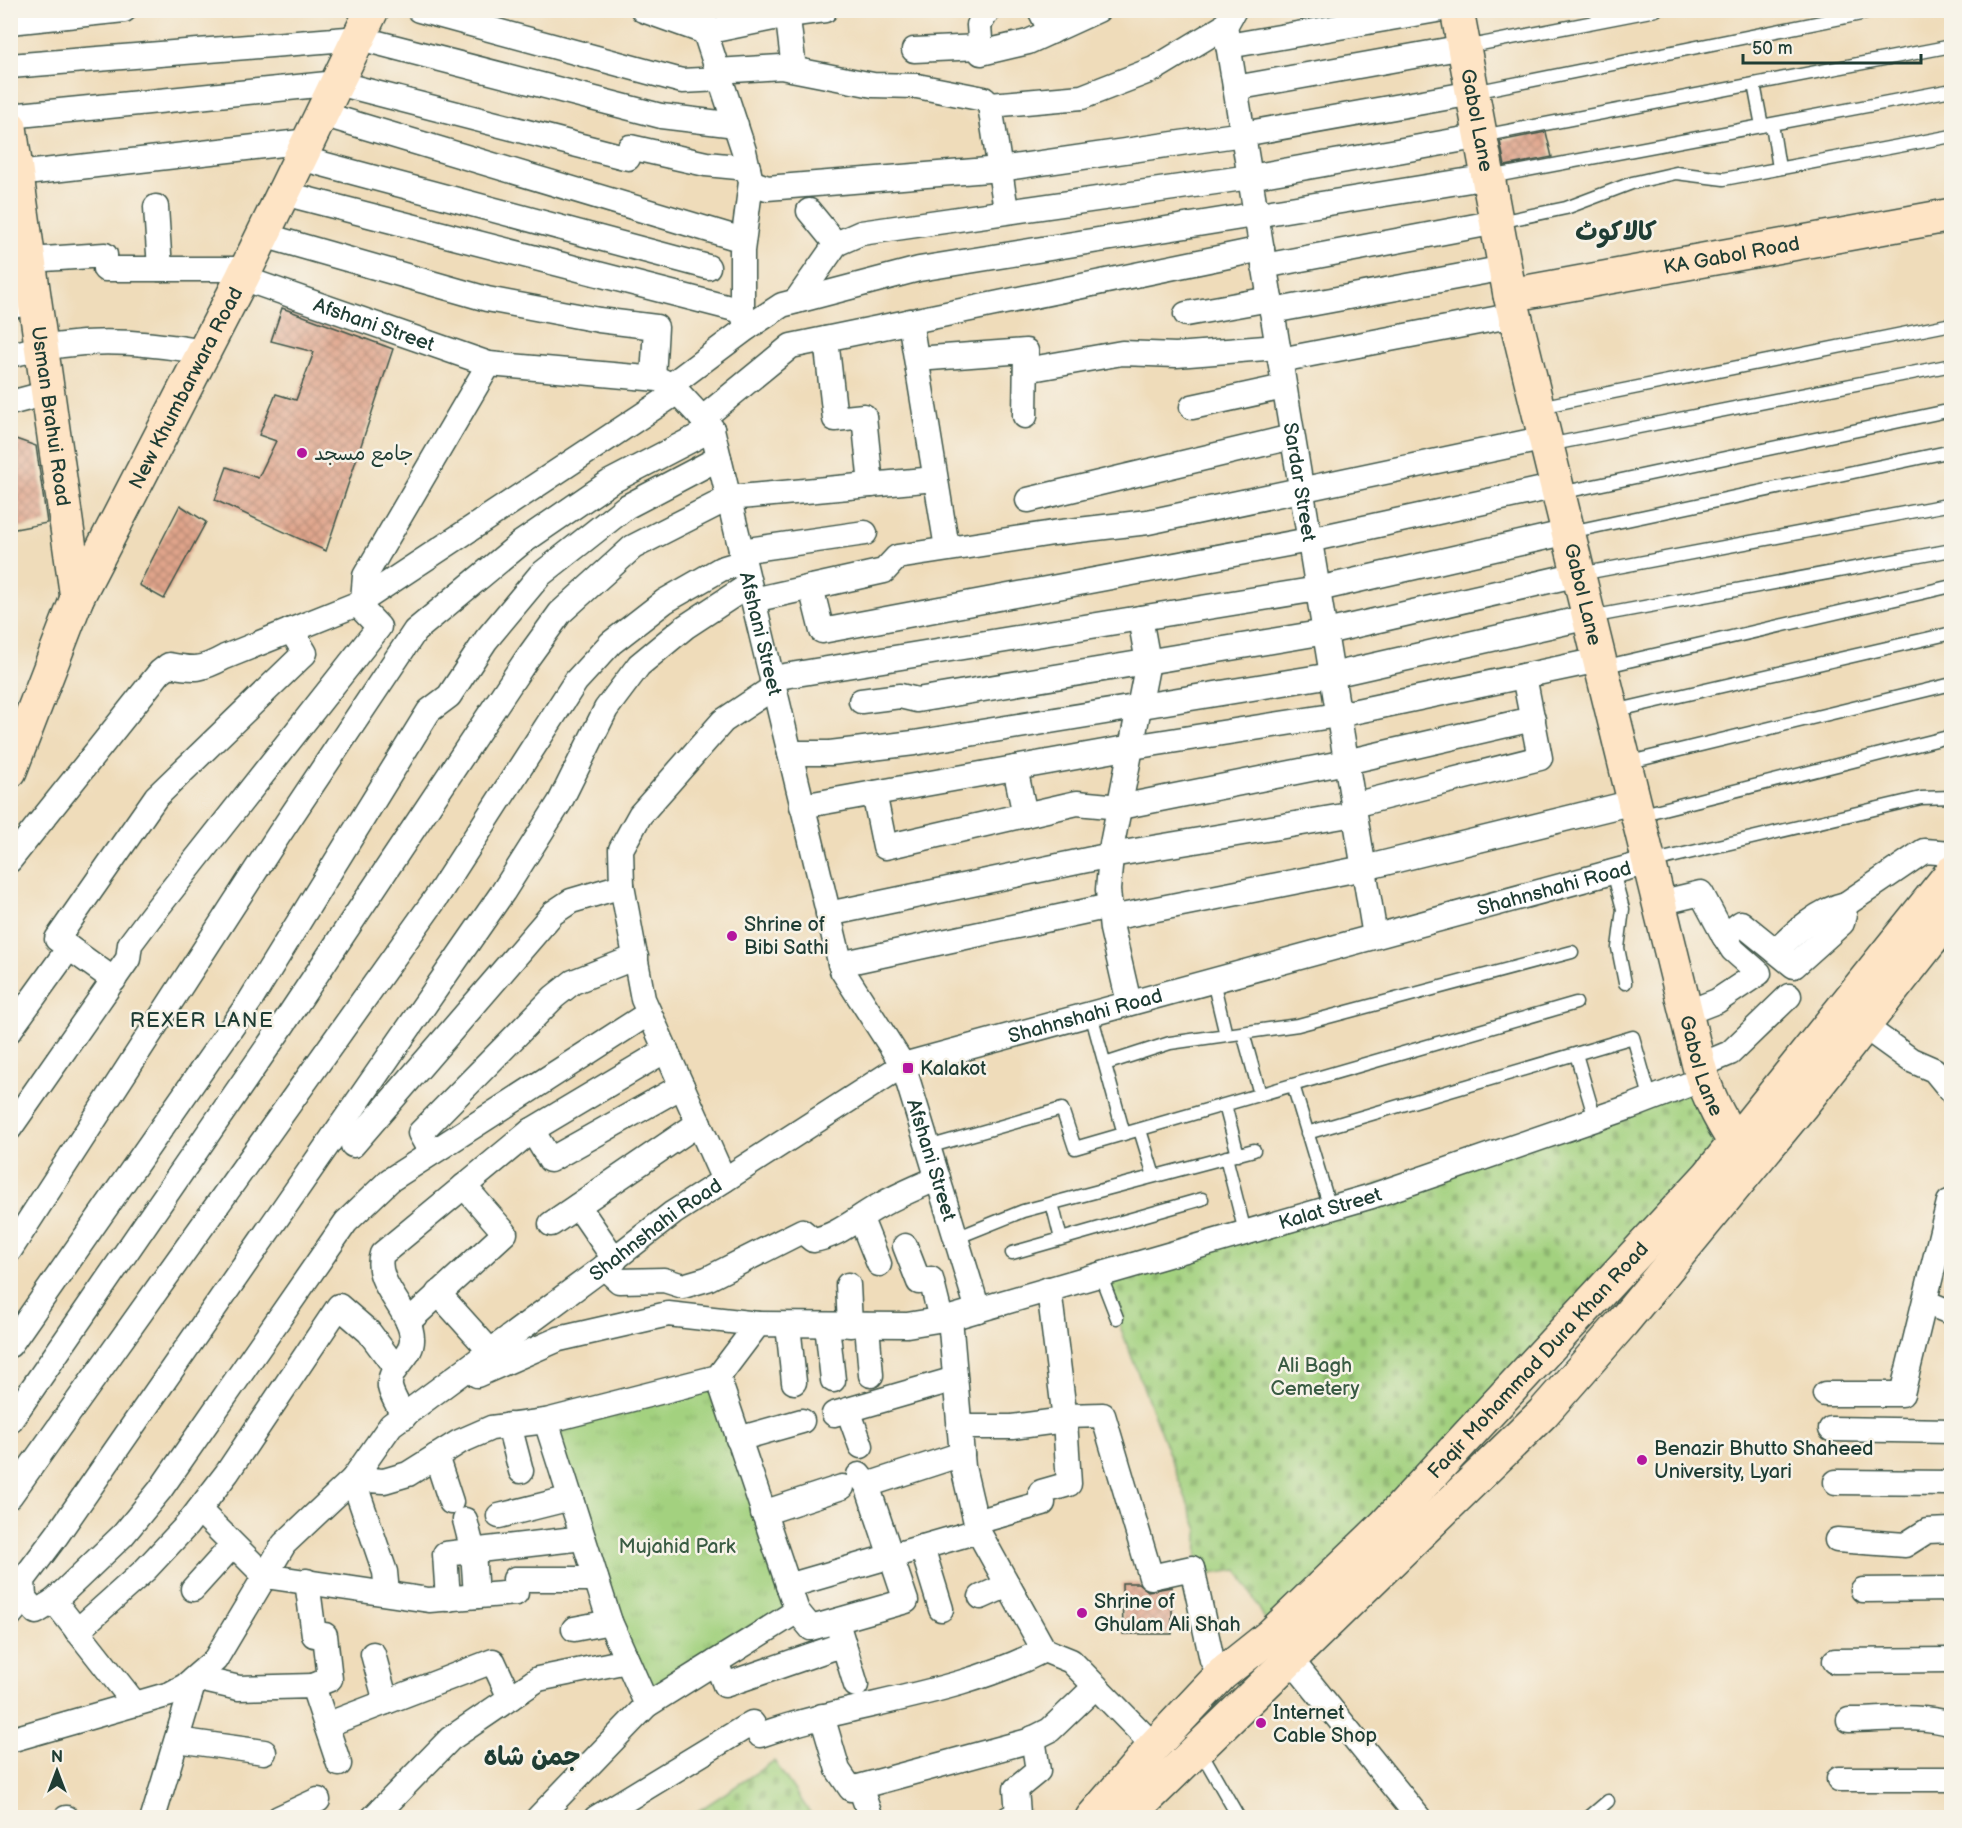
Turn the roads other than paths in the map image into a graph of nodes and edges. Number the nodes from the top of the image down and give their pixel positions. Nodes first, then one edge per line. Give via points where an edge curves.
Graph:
1 (124, 10) edge
2 (419, 10) edge
3 (643, 10) edge
4 (825, 10) edge
5 (987, 10) edge
6 (1040, 10) edge
7 (1098, 10) edge
8 (1437, 10) edge
9 (1457, 10) edge
10 (1656, 10) edge
11 (1881, 10) edge
12 (787, 13) edge
13 (704, 21) edge
14 (10, 22) edge
15 (365, 24) edge
16 (1229, 27) edge
17 (1051, 32) junction
18 (1952, 46) edge
19 (980, 47) junction
20 (1464, 47) junction
21 (914, 50) dead end
22 (10, 66) edge
23 (794, 69) junction
24 (719, 75) junction
25 (337, 83) junction
26 (1754, 84) junction
27 (1235, 88) junction
28 (1952, 90) edge
29 (1473, 93) junction
30 (990, 105) junction
31 (10, 116) edge
32 (736, 125) junction
33 (1767, 125) junction
34 (11, 130) edge
35 (1243, 134) junction
36 (1482, 136) junction
37 (1952, 136) edge
38 (310, 138) junction
39 (1779, 168) junction
40 (1000, 169) junction
41 (750, 175) junction
42 (1250, 177) junction
43 (1489, 177) junction
44 (15, 181) edge
45 (283, 193) junction
46 (156, 207) dead end
47 (637, 208) junction
48 (1006, 210) junction
49 (809, 211) dead end
50 (1256, 213) junction
51 (1952, 215) edge
52 (1497, 222) junction
53 (263, 235) junction
54 (743, 240) junction
55 (836, 244) junction
56 (628, 246) junction
57 (22, 247) edge
58 (1263, 257) junction
59 (708, 267) dead end
60 (160, 269) junction
61 (244, 273) junction
62 (1510, 292) junction
63 (796, 302) junction
64 (23, 303) edge
65 (1271, 305) junction
66 (1186, 314) dead end
67 (745, 319) junction
68 (910, 321) junction
69 (1952, 324) edge
70 (826, 339) junction
71 (26, 351) edge
72 (204, 352) junction
73 (1279, 353) junction
74 (916, 359) junction
75 (489, 364) junction
76 (1952, 365) edge
77 (1026, 370) junction
78 (667, 385) junction
79 (1284, 387) junction
80 (48, 393) junction
81 (10, 403) edge
82 (1192, 407) dead end
83 (1952, 411) edge
84 (1025, 416) dead end
85 (707, 424) junction
86 (1543, 430) junction
87 (1293, 437) junction
88 (1952, 451) edge
89 (719, 458) junction
90 (935, 479) junction
91 (871, 485) junction
92 (1301, 489) junction
93 (1558, 490) junction
94 (729, 498) junction
95 (1028, 500) dead end
96 (1952, 504) edge
97 (1569, 532) junction
98 (865, 534) dead end
99 (1309, 540) junction
100 (947, 548) junction
101 (1952, 550) edge
102 (743, 557) junction
103 (1579, 574) junction
104 (1952, 586) edge
105 (811, 587) junction
106 (1318, 589) junction
107 (751, 593) junction
108 (77, 598) junction
109 (360, 602) junction
110 (1589, 617) junction
111 (1140, 618) junction
112 (291, 630) junction
113 (1326, 632) junction
114 (1952, 633) edge
115 (1148, 662) junction
116 (1600, 664) junction
117 (1332, 675) junction
118 (1524, 676) junction
119 (773, 682) junction
120 (1952, 684) edge
121 (861, 701) dead end
122 (1140, 705) junction
123 (1612, 712) junction
124 (1338, 716) junction
125 (1533, 719) junction
126 (1952, 736) edge
127 (1132, 747) junction
128 (790, 753) junction
129 (1346, 762) junction
130 (1625, 763) junction
131 (1015, 768) junction
132 (10, 771) edge
133 (874, 793) junction
134 (1952, 797) edge
135 (802, 806) junction
136 (1120, 807) junction
137 (1636, 808) junction
138 (1354, 810) junction
139 (1025, 815) junction
140 (1952, 854) edge
141 (1111, 855) junction
142 (10, 860) edge
143 (1649, 862) junction
144 (1364, 868) junction
145 (1613, 872) junction
146 (1952, 872) edge
147 (622, 886) junction
148 (1659, 903) junction
149 (1111, 912) junction
150 (828, 914) junction
151 (1952, 914) edge
152 (1375, 936) junction
153 (1725, 936) junction
154 (69, 948) junction
155 (1572, 952) dead end
156 (636, 957) junction
157 (840, 964) junction
158 (114, 980) junction
159 (1213, 981) junction
160 (1625, 983) dead end
161 (1789, 996) dead end
162 (1576, 1003) dead end
163 (1129, 1004) junction
164 (649, 1012) junction
165 (1686, 1013) junction
166 (1090, 1014) junction
167 (1853, 1017) junction
168 (10, 1030) edge
169 (1243, 1033) junction
170 (1226, 1035) junction
171 (666, 1050) junction
172 (1576, 1054) junction
173 (1105, 1064) junction
174 (903, 1065) junction
175 (1701, 1073) junction
176 (1293, 1085) junction
177 (682, 1086) junction
178 (1952, 1092) edge
179 (1260, 1094) junction
180 (1651, 1100) junction
181 (1225, 1105) junction
182 (1595, 1119) junction
183 (699, 1123) junction
184 (10, 1128) edge
185 (532, 1130) junction
186 (1140, 1130) junction
187 (1307, 1133) junction
188 (1124, 1134) junction
189 (353, 1145) dead end
190 (928, 1147) junction
191 (1254, 1150) dead end
192 (431, 1153) junction
193 (1743, 1154) junction
194 (1232, 1156) junction
195 (1154, 1176) junction
196 (938, 1178) junction
197 (724, 1180) junction
198 (464, 1186) junction
199 (1202, 1199) dead end
200 (1949, 1202) dead end
201 (1052, 1203) junction
202 (578, 1206) junction
203 (1329, 1208) junction
204 (861, 1219) junction
205 (551, 1224) dead end
206 (1245, 1232) junction
207 (956, 1238) junction
208 (1061, 1239) junction
209 (905, 1246) dead end
210 (10, 1250) edge
211 (1012, 1253) dead end
212 (609, 1263) junction
213 (879, 1264) dead end
214 (1100, 1274) junction
215 (848, 1285) dead end
216 (1049, 1289) junction
217 (438, 1293) junction
218 (1925, 1302) junction
219 (978, 1310) junction
220 (1952, 1313) edge
221 (1117, 1318) dead end
222 (946, 1319) junction
223 (408, 1322) junction
224 (758, 1324) junction
225 (788, 1324) junction
226 (848, 1325) junction
227 (10, 1345) edge
228 (1551, 1346) junction
229 (491, 1353) junction
230 (395, 1367) junction
231 (1579, 1371) junction
232 (871, 1375) dead end
233 (718, 1377) junction
234 (955, 1379) junction
235 (833, 1380) dead end
236 (794, 1382) dead end
237 (437, 1392) junction
238 (1825, 1394) dead end
239 (404, 1417) junction
240 (1065, 1418) junction
241 (10, 1421) edge
242 (546, 1421) junction
243 (802, 1421) dead end
244 (509, 1425) junction
245 (959, 1427) junction
246 (1831, 1429) dead end
247 (1952, 1431) edge
248 (738, 1439) junction
249 (861, 1446) dead end
250 (962, 1454) junction
251 (436, 1456) junction
252 (521, 1471) dead end
253 (353, 1479) junction
254 (1836, 1482) dead end
255 (856, 1483) junction
256 (1952, 1483) edge
257 (10, 1496) edge
258 (571, 1498) junction
259 (199, 1510) junction
260 (763, 1513) junction
261 (499, 1516) dead end
262 (977, 1526) junction
263 (1952, 1530) edge
264 (583, 1538) junction
265 (1837, 1540) dead end
266 (232, 1545) junction
267 (922, 1547) junction
268 (473, 1551) junction
269 (889, 1557) junction
270 (265, 1576) junction
271 (596, 1579) junction
272 (307, 1581) junction
273 (1008, 1585) junction
274 (788, 1586) junction
275 (193, 1589) dead end
276 (1952, 1589) edge
277 (1863, 1590) dead end
278 (387, 1593) junction
279 (476, 1596) junction
280 (981, 1597) dead end
281 (448, 1599) junction
282 (54, 1601) junction
283 (17, 1607) edge
284 (941, 1609) dead end
285 (797, 1611) junction
286 (836, 1621) junction
287 (610, 1622) junction
288 (574, 1629) dead end
289 (77, 1631) junction
290 (844, 1644) junction
291 (1281, 1647) junction
292 (1044, 1650) junction
293 (373, 1654) dead end
294 (627, 1660) junction
295 (1952, 1660) edge
296 (1835, 1661) dead end
297 (716, 1662) junction
298 (1222, 1674) junction
299 (195, 1678) junction
300 (856, 1685) dead end
301 (313, 1686) junction
302 (1096, 1686) junction
303 (510, 1698) junction
304 (386, 1702) junction
305 (135, 1704) junction
306 (647, 1705) junction
307 (822, 1716) junction
308 (1849, 1720) dead end
309 (1952, 1724) edge
310 (326, 1725) junction
311 (1033, 1738) junction
312 (10, 1740) edge
313 (177, 1740) junction
314 (1154, 1746) junction
315 (1198, 1746) junction
316 (264, 1752) dead end
317 (339, 1764) dead end
318 (1839, 1779) dead end
319 (1952, 1779) edge
320 (860, 1787) junction
321 (318, 1800) dead end
322 (1608, 1801) dead end
323 (1128, 1817) edge
324 (153, 1818) edge
325 (279, 1818) edge
326 (373, 1818) edge
327 (538, 1818) edge
328 (596, 1818) edge
329 (872, 1818) edge
330 (1009, 1818) edge
331 (1092, 1818) edge
332 (1239, 1818) edge
333 (1419, 1818) edge
334 (1588, 1818) edge

1 - 14 street
2 - 24 street via 682,81
3 - 13 street
4 - 12 street
5 - 19 street via 980,25
6 - 17 street
7 - 17 street
8 - 16 street
9 - 20 main road, Gabol Lane
10 - 20 lane
11 - 29 lane
12 - 13 street
12 - 23 street
13 - 24 street
15 - 22 street
15 - 25 main road, New Khumbarwara Road
15 - 32 street via 661,116
16 - 27 street, Sardar Street
16 - 30 street via 1154,69 1082,97
17 - 19 street via 981,53
18 - 26 lane
19 - 21 street
20 - 27 street
20 - 29 main road, Gabol Lane
23 - 24 street via 781,67
23 - 30 street via 873,85 962,93 984,99
24 - 32 street
25 - 31 street
25 - 38 main road, New Khumbarwara Road
25 - 41 street via 628,158 630,147
26 - 33 lane
26 - 36 lane
27 - 35 street, Sardar Street
28 - 33 lane
29 - 35 street
29 - 36 main road, Gabol Lane
30 - 40 street
32 - 41 street
33 - 39 lane
33 - 43 lane
34 - 44 main road, Usman Brahui Road
35 - 40 street
35 - 42 street, Sardar Street
36 - 42 street
36 - 43 main road, Gabol Lane
37 - 39 lane
38 - 44 street
38 - 45 main road, New Khumbarwara Road
38 - 47 street
38 - 56 street
39 - 52 lane via 1724,178 1676,173 1632,183 1566,208
40 - 41 street via 767,188
40 - 48 street
41 - 54 street
42 - 48 street
42 - 50 street, Sardar Street
43 - 50 street
43 - 52 main road, Gabol Lane
44 - 57 main road, Usman Brahui Road
45 - 53 main road, New Khumbarwara Road
45 - 67 street
46 - 60 street
47 - 54 street
47 - 56 street
48 - 55 street via 861,233
49 - 55 street
50 - 58 street, Sardar Street
50 - 63 street via 919,269
51 - 62 main road, KA Gabol Road
52 - 58 street
52 - 62 main road, Gabol Lane
53 - 61 main road, New Khumbarwara Road
53 - 78 street via 488,299 656,327
54 - 67 street
55 - 63 street
56 - 59 street
57 - 60 street, Afshani Street via 105,255 105,269
57 - 64 main road, Usman Brahui Road
58 - 65 street, Sardar Street
58 - 68 street
60 - 61 street, Afshani Street
61 - 72 main road, New Khumbarwara Road
61 - 75 street, Afshani Street
62 - 65 street
62 - 73 street
62 - 86 main road, Gabol Lane
63 - 67 street
64 - 71 main road, Usman Brahui Road
65 - 66 street
65 - 73 street, Sardar Street
67 - 78 street
68 - 70 street
68 - 74 street
69 - 86 lane
70 - 85 street via 792,346
70 - 91 street via 835,419 864,416
71 - 72 street via 123,340
71 - 80 main road, Usman Brahui Road
72 - 108 main road, New Khumbarwara Road
73 - 77 street via 1122,353
73 - 79 street, Sardar Street
74 - 77 street via 1026,351
74 - 90 street
75 - 78 street, Afshani Street
75 - 109 street via 364,576
76 - 86 lane
77 - 84 street
78 - 85 street
78 - 109 street
79 - 82 street
79 - 87 street, Sardar Street
80 - 81 street
80 - 108 main road, Usman Brahui Road
83 - 93 lane
85 - 89 street, Afshani Street
85 - 210 street via 610,482 520,543 415,631
86 - 92 street
86 - 93 main road, Gabol Lane
87 - 92 street, Sardar Street
87 - 95 street
88 - 97 lane
89 - 94 street, Afshani Street
89 - 227 street via 626,507 540,575 486,640 449,696 429,711 250,1001
90 - 91 street
90 - 100 street
91 - 94 street
92 - 99 street, Sardar Street
92 - 100 street via 1148,522
93 - 97 main road, Gabol Lane
93 - 99 street
94 - 102 street, Afshani Street
94 - 241 street via 633,547 560,613
96 - 103 lane
97 - 103 main road, Gabol Lane
97 - 106 street
98 - 102 street
99 - 105 street via 822,631
99 - 106 street, Sardar Street
100 - 105 street via 897,557 884,571
101 - 110 lane
102 - 107 street, Afshani Street
102 - 257 street via 665,601 611,643 576,681 436,898
103 - 110 main road, Gabol Lane
103 - 113 street
104 - 116 lane
105 - 107 street
106 - 111 street
106 - 113 street, Sardar Street
107 - 119 street, Afshani Street
107 - 283 street via 686,627 639,665 606,709 560,802 502,892 23,1580
108 - 132 main road, New Khumbarwara Road
109 - 112 street
109 - 158 street via 379,627 151,916 130,944 128,959
110 - 116 main road, Gabol Lane
110 - 117 street
111 - 115 street
111 - 119 street
112 - 142 street via 197,670 169,665 160,672
112 - 154 street via 305,653 156,797 57,939
113 - 115 street
113 - 117 street, Sardar Street
114 - 123 lane
115 - 121 street via 917,700 900,696
115 - 122 street
116 - 118 street
116 - 123 main road, Gabol Lane
117 - 122 street
117 - 124 street, Sardar Street
118 - 124 street
118 - 125 street
119 - 128 street, Afshani Street
119 - 147 street via 723,721 640,815 621,849
120 - 130 lane
122 - 127 street
122 - 128 street via 914,743 830,753
123 - 130 main road, Gabol Lane
124 - 127 street
124 - 129 street, Sardar Street
125 - 129 street
125 - 138 street via 1540,758
126 - 137 lane
127 - 131 street
127 - 136 street
128 - 135 street, Afshani Street
129 - 136 street
129 - 138 street, Sardar Street
130 - 137 main road, Gabol Lane
131 - 133 street
131 - 139 street
133 - 135 street
133 - 139 street via 885,847
134 - 143 lane via 1921,798
135 - 150 street, Afshani Street
136 - 139 street via 1077,803
136 - 141 street
137 - 143 main road, Gabol Lane
137 - 144 street
138 - 141 street
138 - 144 street, Sardar Street
140 - 153 street via 1924,851 1846,904 1842,923 1794,966 1741,924
141 - 149 street
141 - 150 street
143 - 145 street, Shahnshahi Road
143 - 148 main road, Gabol Lane
144 - 149 street
144 - 152 street, Sardar Street
145 - 152 street, Shahnshahi Road
145 - 160 lane via 1623,909 1618,948
146 - 167 main road, Faqir Mohammad Dura Khan Road
147 - 156 street
147 - 189 street via 571,902 552,913
148 - 153 street via 1701,893
148 - 165 main road, Gabol Lane
149 - 157 street
149 - 163 street
150 - 157 street, Afshani Street
151 - 167 main road, Faqir Mohammad Dura Khan Road
152 - 159 street, Shahnshahi Road
153 - 165 street via 1733,950 1759,973 1717,1001
154 - 158 street
154 - 168 street
155 - 169 lane via 1298,1025
156 - 164 street
156 - 192 street via 573,982 554,997 420,1133
157 - 174 street, Afshani Street
158 - 184 street
159 - 163 street, Shahnshahi Road
159 - 170 lane
161 - 175 street, Kalat Street via 1730,1053
162 - 176 lane
163 - 166 street, Shahnshahi Road
164 - 171 street
164 - 192 street
165 - 175 main road, Gabol Lane
166 - 173 lane
166 - 174 street, Shahnshahi Road
167 - 178 street via 1911,1060 1928,1066
167 - 193 main road, Faqir Mohammad Dura Khan Road
169 - 170 lane
169 - 179 lane
170 - 173 lane via 1170,1043
171 - 177 street
171 - 185 street
172 - 180 lane via 1633,1037
172 - 182 lane
172 - 187 lane
173 - 188 lane
174 - 190 street, Afshani Street
174 - 197 street, Shahnshahi Road
175 - 180 street, Kalat Street
175 - 193 main road, Gabol Lane
176 - 179 lane
176 - 187 lane
177 - 183 street
177 - 185 street via 550,1160
179 - 181 lane
180 - 182 street, Kalat Street
181 - 186 lane
181 - 194 lane
182 - 203 street, Kalat Street
183 - 197 street
183 - 202 street
185 - 198 street
186 - 188 lane
186 - 195 lane
187 - 203 lane
188 - 190 lane via 1075,1148 1062,1109
190 - 196 street, Afshani Street
191 - 194 lane
192 - 282 street via 390,1180 346,1222 160,1490 123,1535
193 - 228 main road, Faqir Mohammad Dura Khan Road via 1708,1176
193 - 231 main road, Faqir Mohammad Dura Khan Road
194 - 195 lane
194 - 206 lane
195 - 201 lane
196 - 204 street via 877,1206
196 - 207 street, Afshani Street
197 - 212 street, Shahnshahi Road via 673,1213
198 - 217 street via 505,1233
198 - 223 street via 382,1254 381,1270
199 - 208 lane
200 - 218 street
201 - 207 lane
201 - 208 lane
202 - 205 street
202 - 212 street
203 - 206 street, Kalat Street
204 - 212 street via 821,1239 813,1240 802,1231 707,1279 683,1286 664,1280 619,1281
204 - 213 street
206 - 214 street, Kalat Street
207 - 219 street, Afshani Street
208 - 211 lane
209 - 222 street via 919,1282 931,1279
212 - 229 street, Shahnshahi Road
214 - 216 street, Kalat Street
214 - 221 lane
215 - 226 street
216 - 219 street, Kalat Street
216 - 240 street
217 - 223 street
217 - 229 street
218 - 220 street
218 - 238 street via 1902,1394
219 - 222 street, Kalat Street
222 - 226 street, Kalat Street via 907,1325
222 - 234 street
223 - 230 street via 412,1344
224 - 225 street, Kalat Street
224 - 233 street
224 - 237 street, Kalat Street via 668,1314 559,1339
225 - 226 street, Kalat Street
225 - 236 street
226 - 232 street
226 - 235 street
228 - 231 main road
228 - 291 main road, Faqir Mohammad Dura Khan Road via 1384,1526
229 - 237 street, Shahnshahi Road
230 - 239 street via 390,1388
230 - 259 street via 369,1332 339,1306
231 - 291 main road, Faqir Mohammad Dura Khan Road via 1534,1421
233 - 242 street
233 - 248 street
234 - 245 street
234 - 249 street via 841,1412
237 - 239 street
239 - 253 street via 392,1425
240 - 245 street via 1012,1426
240 - 262 street via 1069,1484 1041,1492 1043,1503
240 - 298 street via 1103,1415 1150,1577 1192,1568 1212,1660
242 - 244 street
242 - 258 street
243 - 248 street
244 - 251 street via 491,1428
244 - 252 street
245 - 250 street
246 - 247 street
248 - 260 street
250 - 255 street
250 - 262 street
251 - 253 street via 408,1474 384,1481
251 - 268 street
253 - 270 street via 284,1544
253 - 278 street via 385,1572
254 - 256 street
255 - 260 street
255 - 269 street
258 - 261 street
258 - 264 street
259 - 266 street
259 - 289 street via 145,1570
260 - 274 street
262 - 267 street
262 - 273 street
263 - 265 street via 1927,1531 1905,1545
264 - 268 street
264 - 271 street
266 - 270 street
266 - 275 street
267 - 269 street
267 - 284 street
268 - 279 street
268 - 281 street via 445,1554
269 - 274 street
269 - 286 street via 906,1601
270 - 272 street
270 - 299 street via 215,1660
271 - 279 street via 515,1579 516,1593
271 - 287 street
272 - 278 street
272 - 301 street via 314,1635 325,1635 330,1679
273 - 280 street
273 - 292 street
274 - 285 street
276 - 277 street
278 - 281 street
279 - 281 street
282 - 283 street via 36,1612
282 - 289 street
285 - 286 street via 811,1628
285 - 297 street
286 - 290 street
287 - 288 street
287 - 294 street
289 - 305 street
290 - 297 street via 725,1685
290 - 300 street
291 - 298 main road, Faqir Mohammad Dura Khan Road
291 - 315 main road, Faqir Mohammad Dura Khan Road
291 - 333 street
292 - 302 street via 1071,1661
292 - 307 street via 1006,1670 945,1689
293 - 304 street
294 - 303 street via 538,1679
294 - 306 street
295 - 296 street
297 - 306 street
298 - 314 main road, Faqir Mohammad Dura Khan Road
299 - 301 street via 239,1688
299 - 305 street via 170,1694
299 - 313 street
301 - 310 street
302 - 311 street via 1050,1730
302 - 314 street
303 - 304 street via 493,1661
303 - 326 street via 441,1747
304 - 310 street
305 - 312 street
306 - 327 street
307 - 320 street via 838,1770 851,1789
307 - 328 street via 759,1735 752,1723
308 - 309 street via 1905,1718
310 - 317 street
311 - 320 street
311 - 330 street via 1038,1771 1016,1789 1018,1814
313 - 316 street
313 - 324 street
314 - 331 main road, Faqir Mohammad Dura Khan Road
315 - 323 main road, Faqir Mohammad Dura Khan Road
315 - 332 lane
318 - 319 street
320 - 329 street
321 - 325 street
322 - 334 lane

